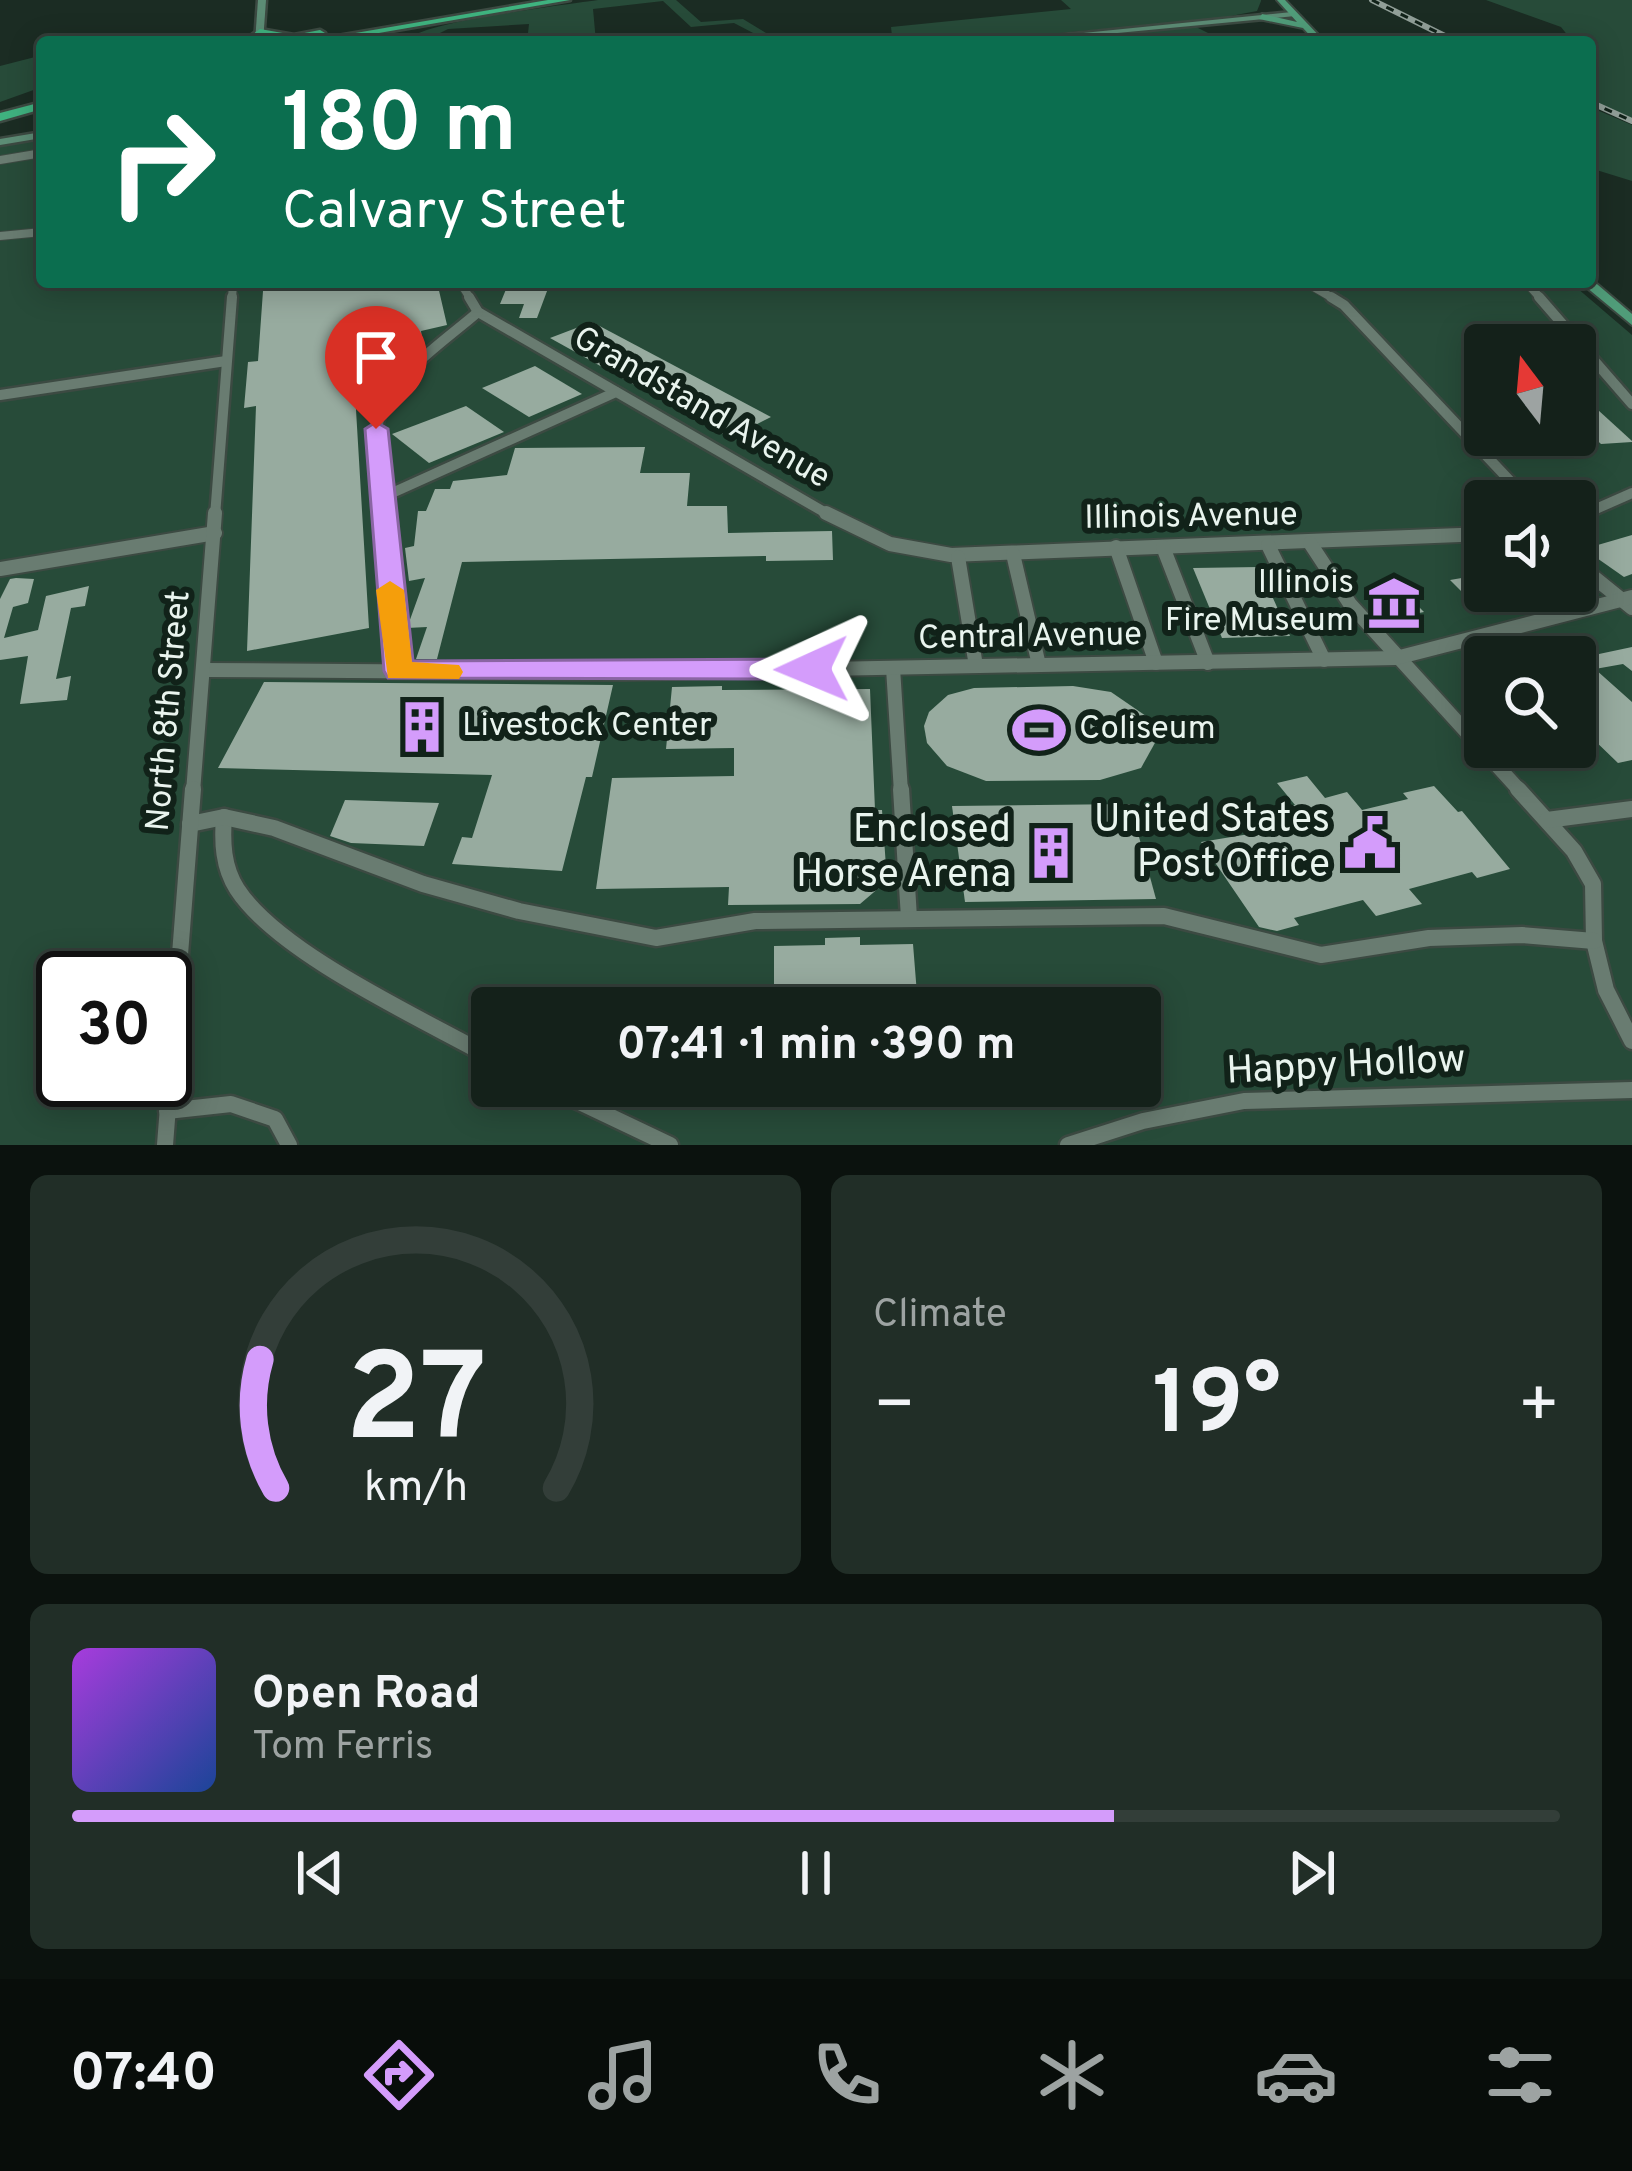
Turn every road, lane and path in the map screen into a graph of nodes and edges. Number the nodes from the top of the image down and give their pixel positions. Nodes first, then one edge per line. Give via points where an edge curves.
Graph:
1 (262, 0) edge
2 (522, 0) edge
3 (565, 0) edge
4 (1272, 0) edge
5 (1281, 0) edge
6 (1292, 14) junction
7 (1262, 17) junction
8 (386, 21) junction
9 (1304, 26) junction
10 (259, 36) edge
11 (298, 36) edge
12 (307, 36) edge
13 (319, 36) edge
14 (345, 36) edge
15 (1061, 36) edge
16 (1315, 36) edge
17 (36, 102) edge
18 (0, 112) edge
19 (36, 136) edge
20 (0, 142) edge
21 (36, 154) edge
22 (0, 160) edge
23 (36, 233) edge
24 (0, 236) edge
25 (232, 288) edge
26 (464, 288) edge
27 (1316, 288) edge
28 (1531, 288) edge
29 (1593, 288) edge
30 (478, 312) junction
31 (1632, 321) edge
32 (226, 362) junction
33 (616, 392) junction
34 (0, 395) edge
35 (1632, 404) edge
36 (1509, 480) edge
37 (1632, 493) edge
38 (381, 497) junction
39 (1596, 509) edge
40 (215, 533) junction
41 (1464, 535) edge
42 (1310, 543) junction
43 (1268, 545) junction
44 (1116, 547) junction
45 (1163, 547) junction
46 (899, 549) joint
47 (1013, 554) junction
48 (958, 556) junction
49 (0, 569) edge
50 (1596, 578) edge
51 (1629, 602) edge
52 (1396, 658) junction
53 (1324, 660) junction
54 (1208, 662) junction
55 (1156, 663) junction
56 (1039, 665) junction
57 (976, 666) junction
58 (893, 668) junction
59 (204, 670) junction
60 (399, 671) junction
61 (1632, 808) edge
62 (224, 817) junction
63 (1547, 820) junction
64 (190, 824) junction
65 (909, 918) junction
66 (1594, 940) junction
67 (1632, 1041) edge
68 (471, 1046) edge
69 (1632, 1090) edge
70 (590, 1107) edge
71 (167, 1111) junction
72 (165, 1145) edge
73 (289, 1145) edge
74 (670, 1145) edge
75 (1068, 1145) edge

1 - 10 main road
2 - 8 highway
3 - 14 highway
4 - 6 main road
5 - 6 main road
6 - 7 main road
6 - 9 main road
7 - 9 main road
7 - 15 main road
8 - 11 highway
8 - 12 highway
8 - 13 highway
9 - 16 main road
17 - 18 highway
19 - 20 main road
21 - 22 street
23 - 24 street
25 - 32 street, North 8th Street
26 - 30 street
27 - 36 street via 1344,304
28 - 35 street
29 - 31 main road
30 - 33 street, Grandstand Avenue
30 - 38 street via 382,410
32 - 34 street
32 - 40 street, North 8th Street
33 - 38 street
33 - 46 street, Grandstand Avenue
37 - 39 street
38 - 60 street
40 - 49 street
40 - 59 street, North 8th Street
41 - 42 street, Illinois Avenue
42 - 43 street, Illinois Avenue
42 - 52 street
43 - 45 street, Illinois Avenue
43 - 53 street
44 - 45 street, Illinois Avenue
44 - 47 street, Illinois Avenue
44 - 55 street
45 - 54 street
46 - 48 street, Illinois Avenue
47 - 48 street, Illinois Avenue
47 - 56 street
48 - 57 street
50 - 51 street
51 - 52 street, Central Avenue
52 - 53 street, Central Avenue
52 - 63 street
53 - 54 street, Central Avenue
54 - 55 street, Central Avenue
55 - 56 street, Central Avenue
56 - 57 street, Central Avenue
57 - 58 street, Central Avenue
58 - 60 street, Central Avenue
58 - 65 street
59 - 60 street, Central Avenue
59 - 64 street, North 8th Street
61 - 63 street
62 - 64 street
62 - 65 street via 423,884 616,933 656,938 732,922
62 - 68 street via 228,872 243,897 335,966
63 - 66 street via 1593,884
64 - 71 street, North 8th Street
65 - 66 street via 1164,916 1321,955 1429,938
66 - 67 street via 1606,990
69 - 75 street, Happy Hollow via 1244,1101
70 - 74 street
71 - 72 street, North 8th Street
71 - 73 street via 231,1104 274,1119

